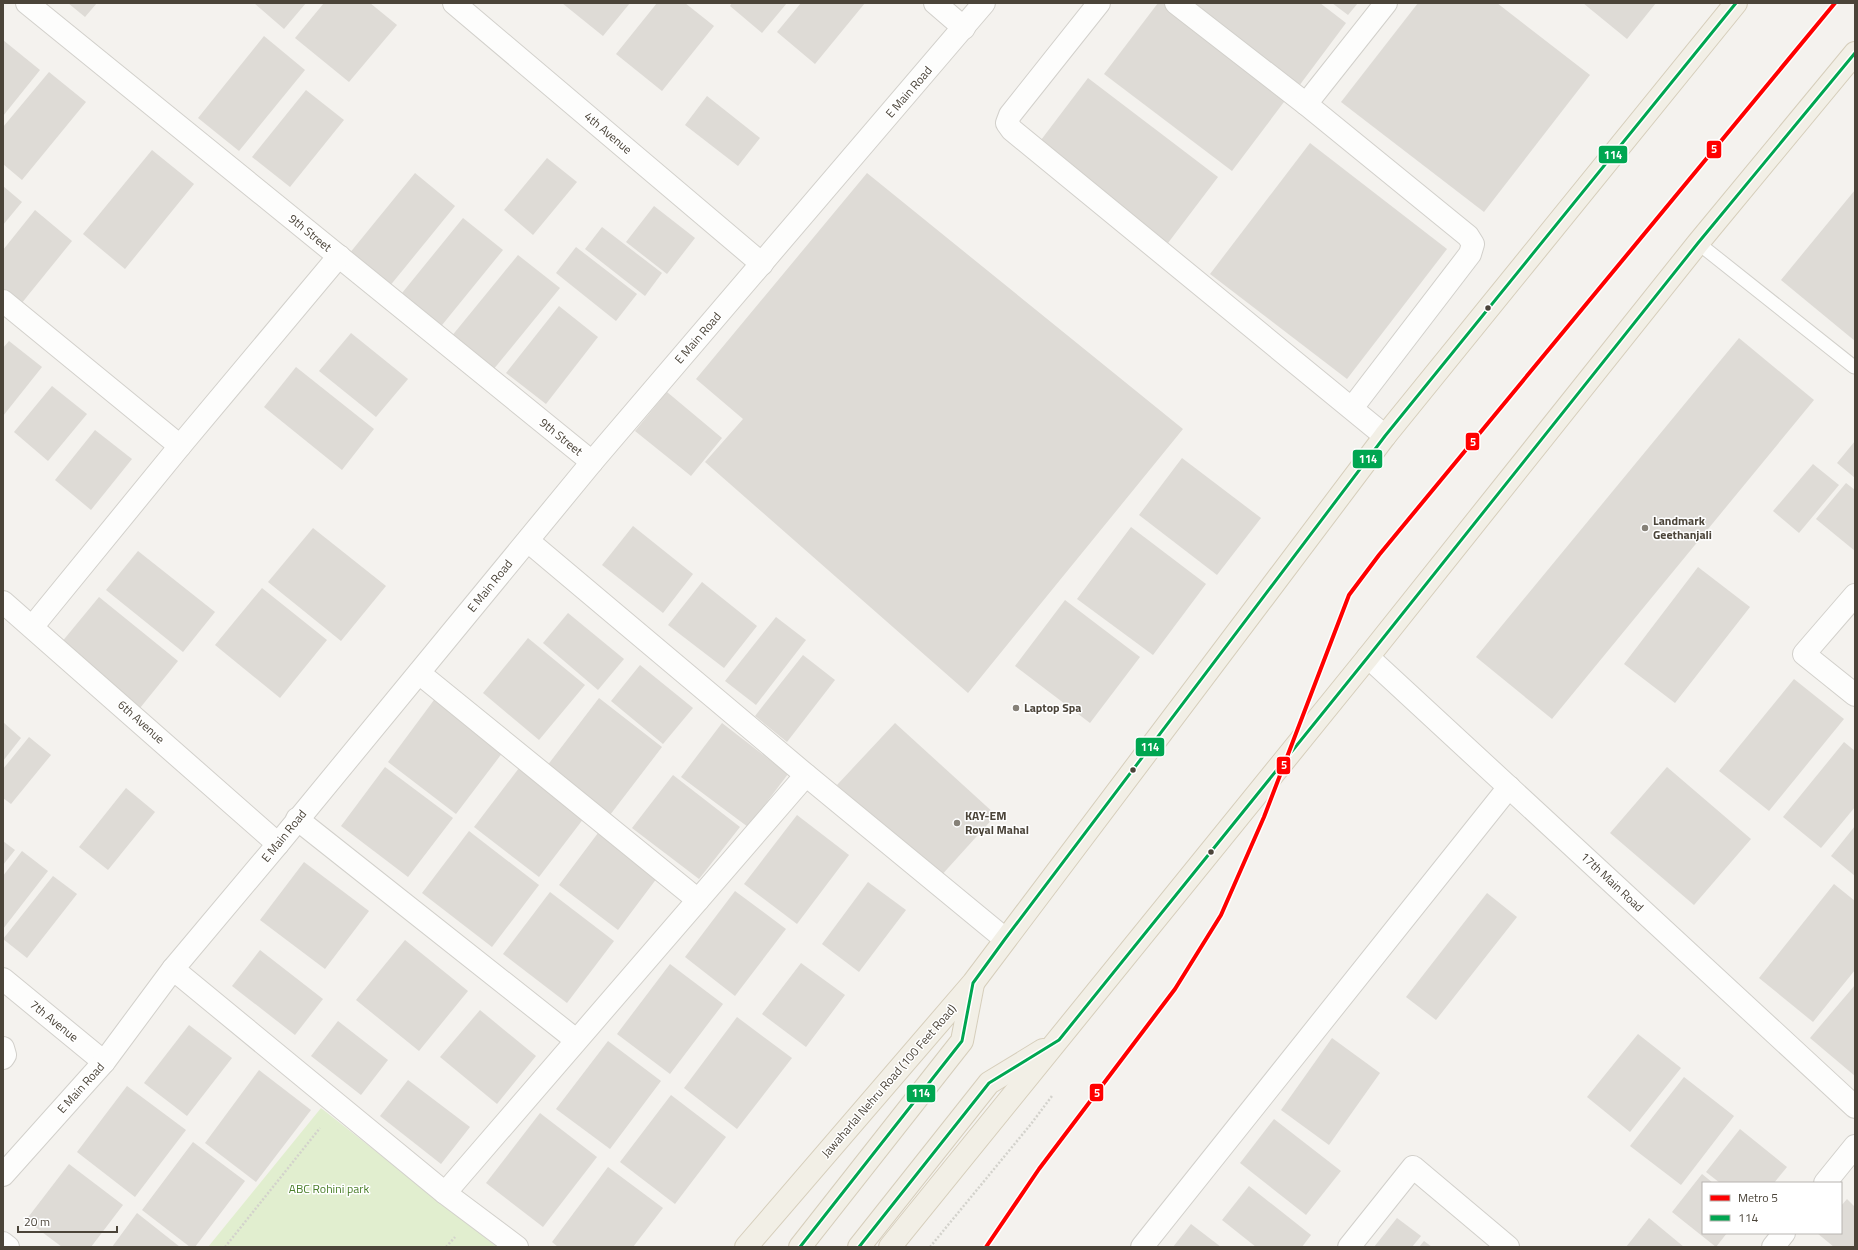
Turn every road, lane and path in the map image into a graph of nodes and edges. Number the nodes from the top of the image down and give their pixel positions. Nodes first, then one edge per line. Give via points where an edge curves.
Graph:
1 (28, 3) edge
2 (454, 3) edge
3 (935, 3) edge
4 (984, 3) edge
5 (1098, 3) edge
6 (1176, 3) edge
7 (1386, 3) edge
8 (1736, 3) edge
9 (964, 28) junction
10 (1855, 53) edge
11 (1306, 104) junction
12 (1698, 243) junction
13 (339, 256) junction
14 (762, 264) junction
15 (3, 301) edge
16 (1854, 368) dead end
17 (1352, 408) junction
18 (1385, 436) junction
19 (180, 446) junction
20 (592, 462) junction
21 (528, 541) junction
22 (1855, 595) edge
23 (3, 602) edge
24 (33, 626) junction
25 (1368, 657) junction
26 (419, 672) junction
27 (1855, 695) edge
28 (806, 775) junction
29 (1509, 787) junction
30 (297, 819) junction
31 (278, 844) junction
32 (698, 900) junction
33 (1005, 939) junction
34 (173, 969) junction
35 (3, 979) edge
36 (973, 983) junction
37 (576, 1040) junction
38 (1059, 1040) junction
39 (3, 1048) edge
40 (3, 1058) edge
41 (104, 1062) junction
42 (1855, 1107) edge
43 (322, 1125) dead end
44 (1855, 1146) edge
45 (5, 1167) edge
46 (1826, 1182) edge
47 (445, 1193) junction
48 (457, 1233) dead end
49 (1783, 1234) edge
50 (3, 1243) edge
51 (8, 1247) edge
52 (225, 1247) edge
53 (446, 1247) edge
54 (517, 1247) edge
55 (746, 1247) edge
56 (800, 1247) edge
57 (859, 1247) edge
58 (890, 1247) edge
59 (1142, 1247) edge
60 (1349, 1247) edge
61 (1508, 1247) edge
62 (1773, 1247) edge

1 - 13 street, 9th Street
2 - 14 street, 4th Avenue
3 - 9 street
4 - 9 street, E Main Road
5 - 17 street via 1010,115 1007,123 1018,135
6 - 11 street
7 - 11 street
8 - 18 main road, Jawaharlal Nehru Road (100 Feet Road)
9 - 14 street, E Main Road
10 - 12 main road
11 - 17 street via 1468,236 1474,244 1470,254
12 - 16 lane
12 - 25 main road
13 - 19 street
13 - 20 street, 9th Street
14 - 20 street, E Main Road
15 - 19 street
17 - 18 street
18 - 33 main road, Jawaharlal Nehru Road (100 Feet Road)
19 - 24 street
20 - 21 street, E Main Road
21 - 26 street, E Main Road
21 - 28 street
22 - 27 street via 1804,654
23 - 24 street, 6th Avenue
24 - 31 street, 6th Avenue
25 - 29 street, 17th Main Road
25 - 38 main road
26 - 30 street, E Main Road
26 - 32 street
28 - 32 street
28 - 33 street
29 - 42 street, 17th Main Road
29 - 59 street
30 - 31 street, E Main Road
30 - 37 street
31 - 34 street, E Main Road
32 - 37 street
33 - 36 main road, Jawaharlal Nehru Road (100 Feet Road)
34 - 41 street, E Main Road
34 - 47 street
35 - 41 street, 7th Avenue
36 - 55 main road, Jawaharlal Nehru Road (100 Feet Road)
36 - 56 main road via 962,1041
37 - 47 street
38 - 57 main road via 989,1084
38 - 58 main road
39 - 40 street
41 - 45 street, E Main Road
43 - 52 path
44 - 46 street
47 - 54 street
48 - 53 path
49 - 62 street
50 - 51 street
60 - 61 street via 1414,1167

